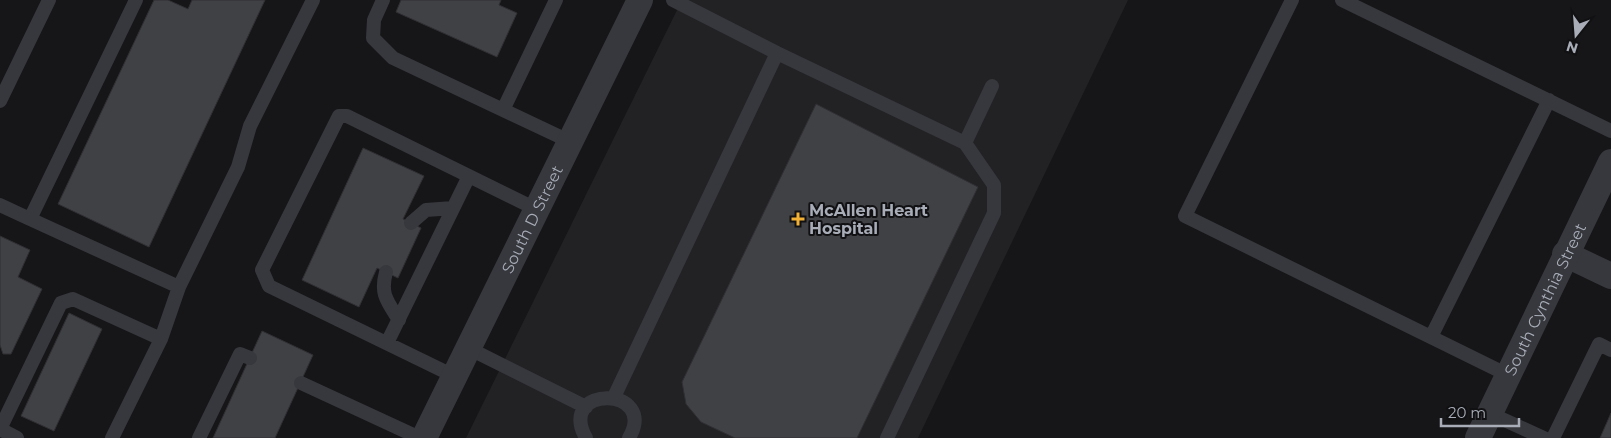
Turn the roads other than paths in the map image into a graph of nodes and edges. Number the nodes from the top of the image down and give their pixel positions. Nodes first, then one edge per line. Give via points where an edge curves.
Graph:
1 (50, 0) edge
2 (136, 0) edge
3 (313, 0) edge
4 (383, 0) edge
5 (556, 0) edge
6 (640, 0) edge
7 (673, 0) edge
8 (1292, 0) edge
9 (1342, 0) edge
10 (777, 53) junction
11 (992, 86) dead end
12 (1549, 100) junction
13 (0, 101) edge
14 (503, 110) junction
15 (1611, 131) edge
16 (571, 142) junction
17 (965, 143) junction
18 (1610, 168) edge
19 (469, 176) junction
20 (0, 206) edge
21 (453, 208) junction
22 (538, 210) junction
23 (30, 219) junction
24 (411, 223) dead end
25 (1565, 254) junction
26 (386, 272) dead end
27 (1611, 276) edge
28 (179, 287) junction
29 (399, 320) junction
30 (1431, 337) junction
31 (161, 339) junction
32 (387, 343) junction
33 (470, 349) junction
34 (1611, 350) edge
35 (250, 358) dead end
36 (1508, 375) junction
37 (456, 376) junction
38 (301, 382) dead end
39 (614, 397) junction
40 (586, 407) junction
41 (1489, 413) junction
42 (0, 429) edge
43 (18, 438) edge
44 (112, 438) edge
45 (199, 438) edge
46 (420, 438) edge
47 (424, 438) edge
48 (586, 438) edge
49 (629, 438) edge
50 (887, 438) edge
51 (1478, 438) edge
52 (1544, 438) edge
53 (1552, 438) edge

1 - 13 lane
2 - 23 lane
3 - 28 lane via 250,126 238,167
4 - 14 lane via 374,20 373,38 393,58
5 - 14 lane
6 - 16 street, South D Street
7 - 10 lane
8 - 30 lane via 1185,216
9 - 12 lane
10 - 17 lane
10 - 39 lane
11 - 17 lane
12 - 15 lane
12 - 30 lane
14 - 16 lane
16 - 22 street, South D Street
17 - 50 lane via 994,185 994,213
18 - 25 street, South Cynthia Street
19 - 21 lane
19 - 22 lane
19 - 32 lane via 348,116 339,116 262,270 268,286
20 - 23 lane
21 - 24 lane via 426,210
21 - 29 lane
22 - 33 street, South D Street
23 - 28 lane
25 - 27 street
25 - 36 street, South Cynthia Street
26 - 29 lane via 385,298
28 - 31 lane
29 - 32 lane
30 - 36 lane
31 - 42 lane via 73,299 61,304
31 - 44 lane
32 - 37 lane
33 - 37 street, South D Street
33 - 40 lane
34 - 53 lane via 1599,344
35 - 45 lane via 240,354
36 - 41 street, South Cynthia Street
37 - 47 street, South D Street
38 - 46 lane
39 - 40 lane via 598,398
39 - 49 lane via 628,406 632,413 633,430
40 - 48 lane via 581,424
41 - 51 street, South Cynthia Street
41 - 52 lane
42 - 43 lane

